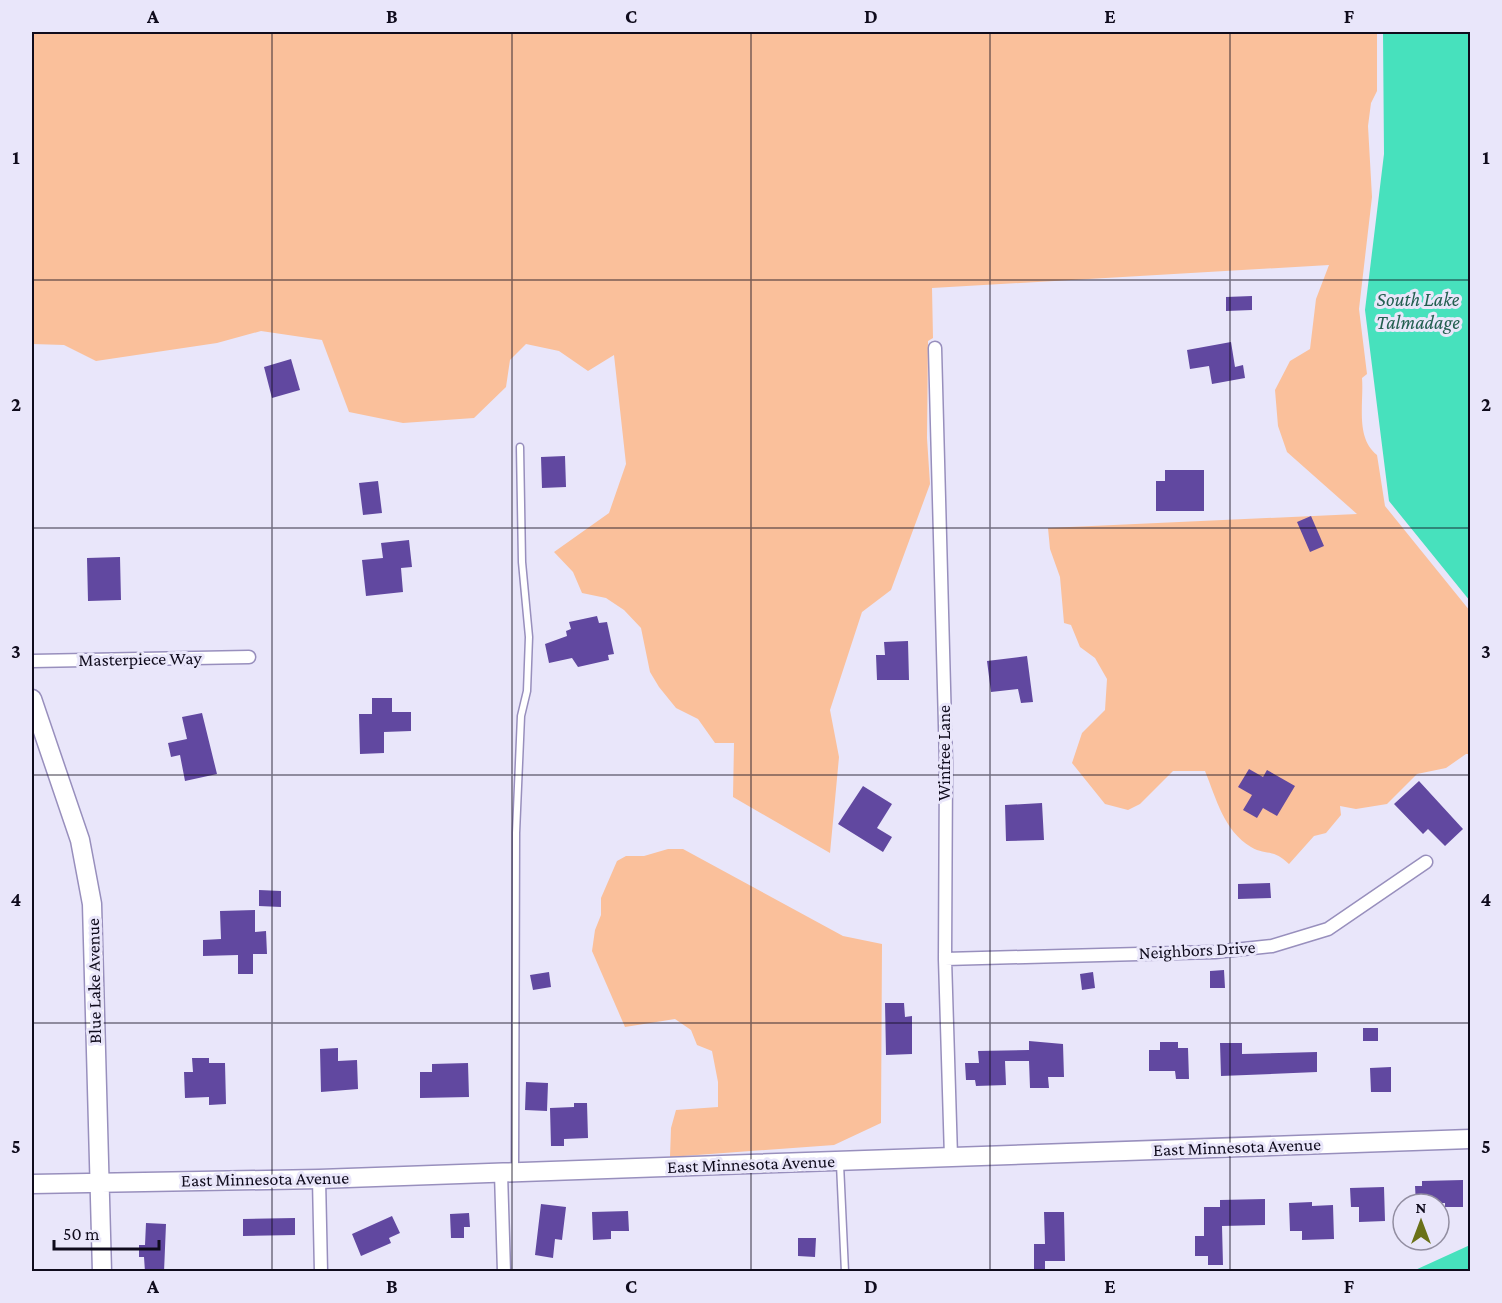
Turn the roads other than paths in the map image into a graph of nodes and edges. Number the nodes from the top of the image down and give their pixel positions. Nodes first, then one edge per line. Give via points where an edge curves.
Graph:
1 (935, 348) dead end
2 (520, 447) dead end
3 (249, 657) dead end
4 (32, 661) edge
5 (32, 699) edge
6 (1426, 862) dead end
7 (945, 960) junction
8 (1470, 1139) edge
9 (951, 1157) junction
10 (840, 1161) junction
11 (508, 1172) junction
12 (319, 1179) junction
13 (98, 1183) junction
14 (32, 1184) edge
15 (102, 1272) edge
16 (321, 1272) edge
17 (504, 1272) edge
18 (845, 1272) edge

1 - 7 street, Winfree Lane via 946,763
2 - 11 lane via 522,562 529,637 527,691 521,716
3 - 4 street, Masterpiece Way
5 - 13 street, Blue Lake Avenue via 80,840 92,904
6 - 7 street, Neighbors Drive via 1328,929 1272,946 1215,952
7 - 9 street, Winfree Lane
8 - 9 street, East Minnesota Avenue
9 - 10 street, East Minnesota Avenue
10 - 11 street, East Minnesota Avenue
10 - 18 lane
11 - 12 street, East Minnesota Avenue
11 - 17 street
12 - 13 street, East Minnesota Avenue
12 - 16 street
13 - 14 street, East Minnesota Avenue
13 - 15 street, Blue Lake Avenue

